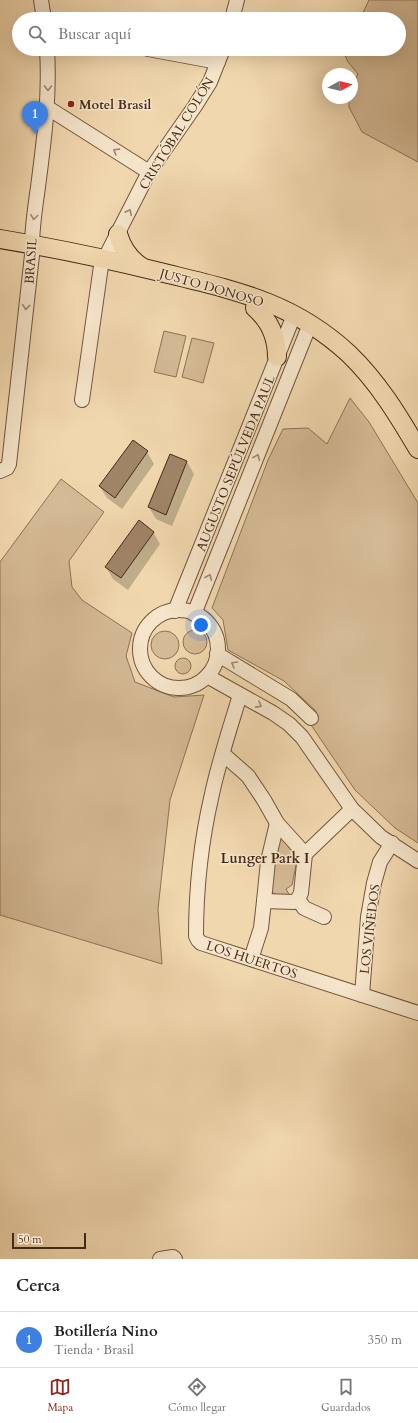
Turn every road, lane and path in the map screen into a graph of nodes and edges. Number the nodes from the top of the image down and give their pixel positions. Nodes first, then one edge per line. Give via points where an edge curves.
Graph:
1 (41, 0) edge
2 (237, 0) edge
3 (43, 12) edge
4 (234, 12) edge
5 (48, 56) edge
6 (221, 56) edge
7 (48, 108) junction
8 (149, 172) junction
9 (118, 234) junction
10 (0, 239) edge
11 (0, 244) edge
12 (32, 249) junction
13 (103, 263) junction
14 (152, 270) junction
15 (254, 308) junction
16 (292, 321) junction
17 (308, 330) junction
18 (278, 357) junction
19 (82, 400) dead end
20 (256, 411) junction
21 (273, 418) junction
22 (414, 442) edge
23 (2, 471) edge
24 (175, 611) junction
25 (194, 614) junction
26 (217, 654) junction
27 (207, 676) junction
28 (240, 695) junction
29 (289, 724) junction
30 (223, 754) junction
31 (352, 809) junction
32 (276, 823) junction
33 (392, 843) junction
34 (305, 854) junction
35 (418, 861) edge
36 (298, 899) junction
37 (264, 901) junction
38 (324, 917) dead end
39 (251, 959) junction
40 (362, 995) junction
41 (418, 1013) edge
42 (160, 1259) edge
43 (175, 1259) edge

1 - 3 street
2 - 4 street
5 -> 7 street, BRASIL
6 - 8 street, CRISTÓBAL COLÓN via 210,82
8 -> 7 street
7 -> 12 street, BRASIL
9 -> 8 street, CRISTÓBAL COLÓN
9 - 13 street, CRISTÓBAL COLÓN
9 - 14 main road via 132,259
10 - 12 main road, JUSTO DONOSO
11 - 12 main road, JUSTO DONOSO via 15,250
12 - 13 main road, JUSTO DONOSO
12 -> 23 street, BRASIL via 9,464
13 - 14 main road, JUSTO DONOSO
13 - 15 main road, JUSTO DONOSO via 220,295
13 - 19 street, CRISTÓBAL COLÓN
14 - 16 main road, JUSTO DONOSO via 264,300
15 - 16 main road, JUSTO DONOSO
15 - 18 main road via 272,329
16 - 17 main road, JUSTO DONOSO
16 - 18 street, AUGUSTO SEPÚLVEDA PAUL
17 - 21 street, AUGUSTO SEPÚLVEDA PAUL
17 - 22 main road, JUSTO DONOSO via 390,411
18 - 20 street, AUGUSTO SEPÚLVEDA PAUL
20 - 21 street
20 - 24 street, AUGUSTO SEPÚLVEDA PAUL
25 -> 21 street, AUGUSTO SEPÚLVEDA PAUL
24 - 25 street via 182,610
24 - 27 street via 156,618 147,627 140,653 144,666 151,678 174,688 198,683
25 - 26 street via 206,621 213,631 217,642
26 - 27 street via 214,666
29 -> 26 street via 308,714 292,699
27 - 28 street
28 -> 29 street
28 - 30 street, LOS HUERTOS
29 - 31 street via 302,738
30 - 32 street via 248,776
30 - 39 street, LOS HUERTOS via 212,795 200,861 196,936 201,942
31 - 33 street via 381,837
31 - 34 street
32 - 34 street
32 - 37 street via 268,861
33 - 35 street
33 - 40 street, LOS VIÑEDOS via 380,862 374,883 368,917
34 - 36 street via 301,893
36 - 37 street via 294,902
36 - 38 street via 304,908
37 - 39 street via 261,928
39 - 40 street, LOS HUERTOS
40 - 41 street, LOS HUERTOS
42 - 43 street

